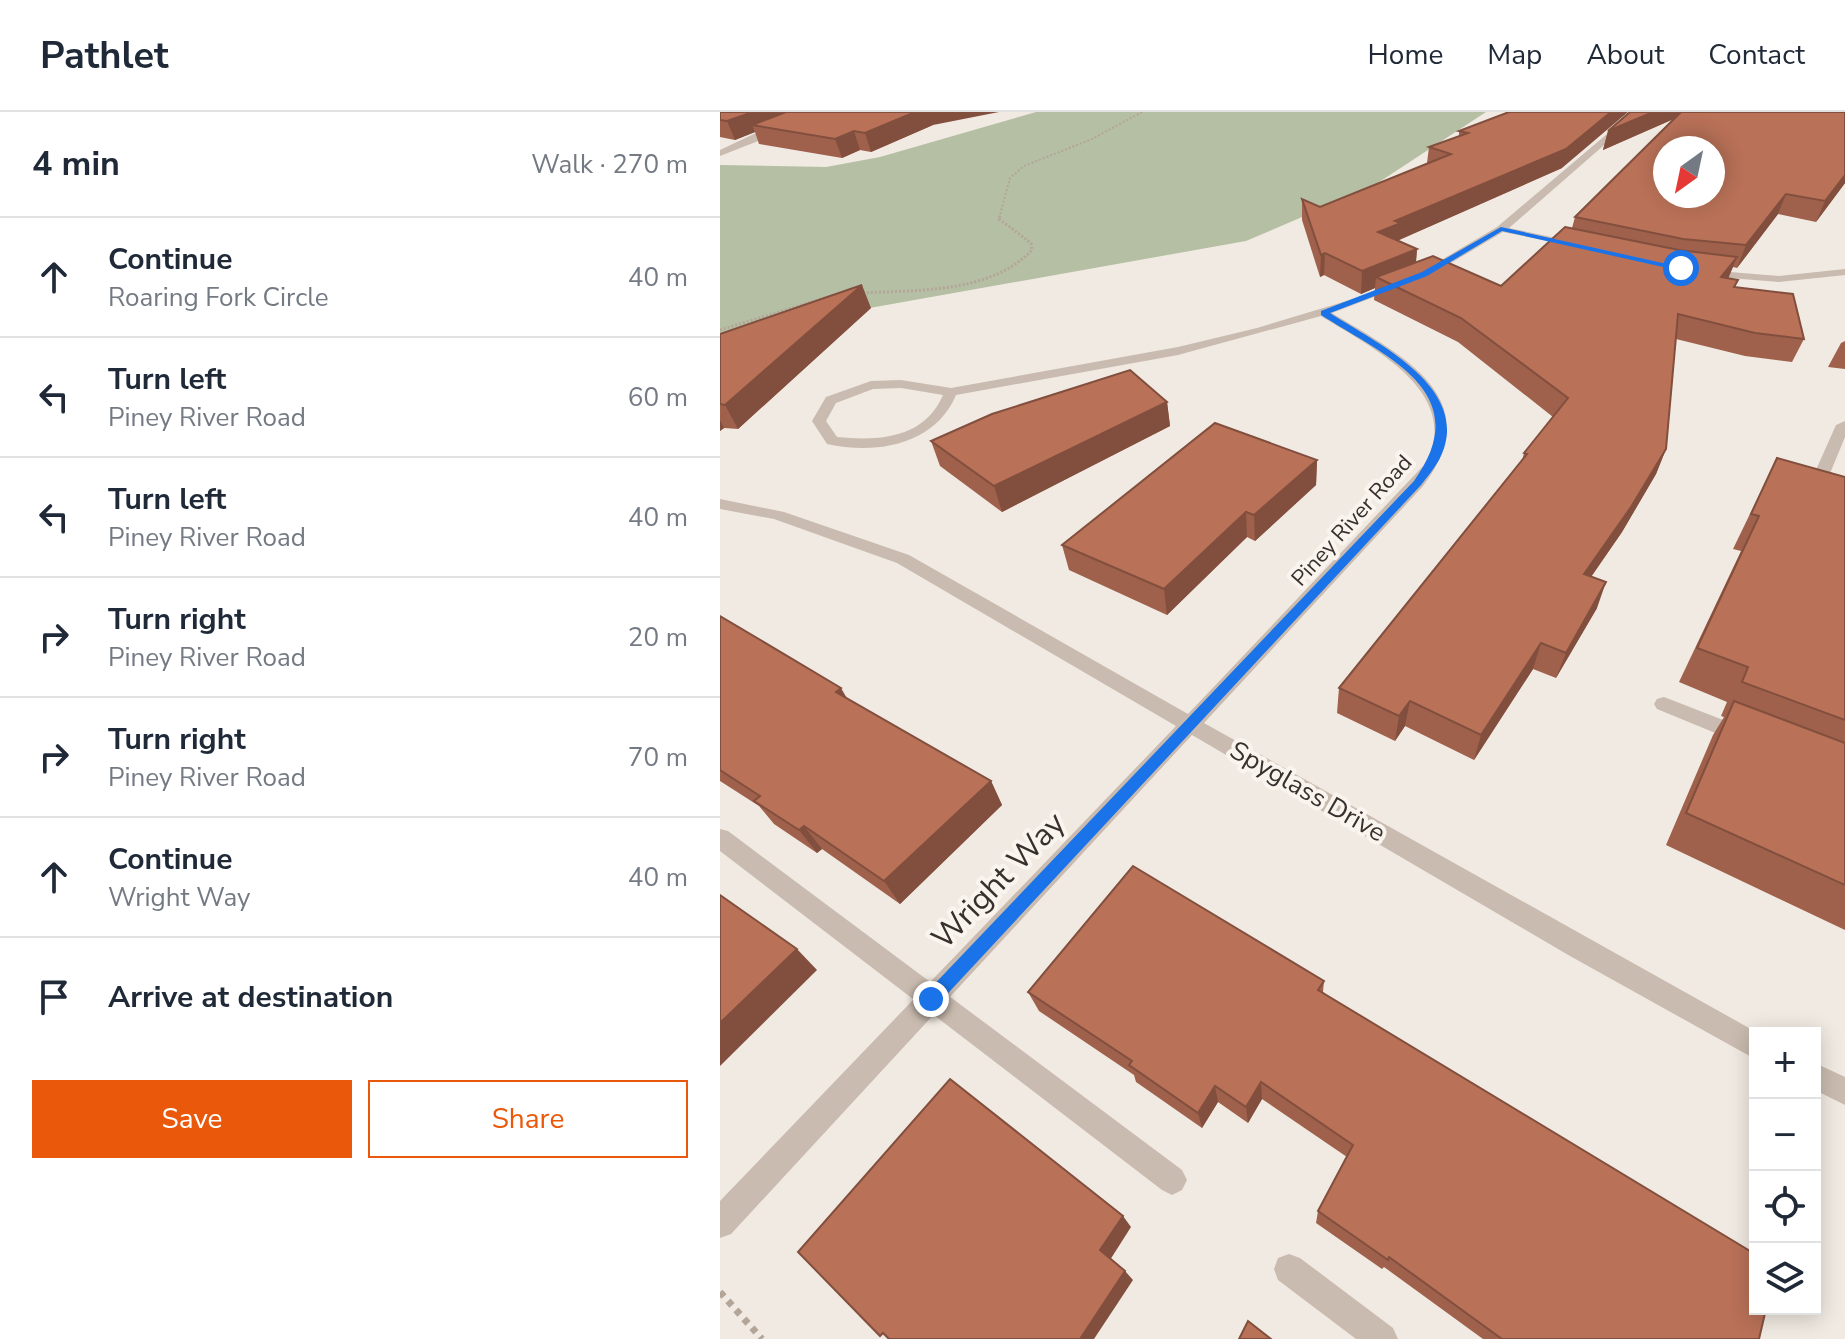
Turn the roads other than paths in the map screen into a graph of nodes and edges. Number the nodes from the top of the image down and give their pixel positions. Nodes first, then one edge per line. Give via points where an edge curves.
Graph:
1 (824, 112) edge
2 (1638, 112) edge
3 (720, 153) edge
4 (1501, 229) junction
5 (1591, 249) edge
6 (1695, 271) edge
7 (1845, 272) edge
8 (1808, 278) junction
9 (1820, 287) dead end
10 (1324, 313) junction
11 (951, 392) junction
12 (1843, 425) edge
13 (1845, 499) edge
14 (720, 504) edge
15 (1664, 704) dead end
16 (1193, 723) junction
17 (1761, 744) edge
18 (720, 838) edge
19 (931, 999) junction
20 (1749, 1043) edge
21 (1821, 1079) edge
22 (1845, 1091) edge
23 (1172, 1180) dead end
24 (720, 1223) edge
25 (1289, 1269) dead end
26 (1382, 1339) edge

1 - 3 street
2 - 4 street
4 - 5 street
4 - 10 street via 1425,274
6 - 8 street
7 - 8 street
8 - 9 street
10 - 11 street via 1178,351
10 - 16 street, Piney River Road via 1405,365 1427,386 1439,408 1442,434 1435,458 1418,483
11 - 11 street via 947,406 931,424 907,438 870,445 832,441 819,421 831,400 871,385
12 - 13 street via 1815,490
14 - 16 street, Spyglass Drive via 778,515 903,559
15 - 17 street
16 - 19 street, Wright Way
16 - 20 street, Spyglass Drive
18 - 19 street
19 - 23 street
19 - 24 street, Wright Way
21 - 22 street
25 - 26 street

